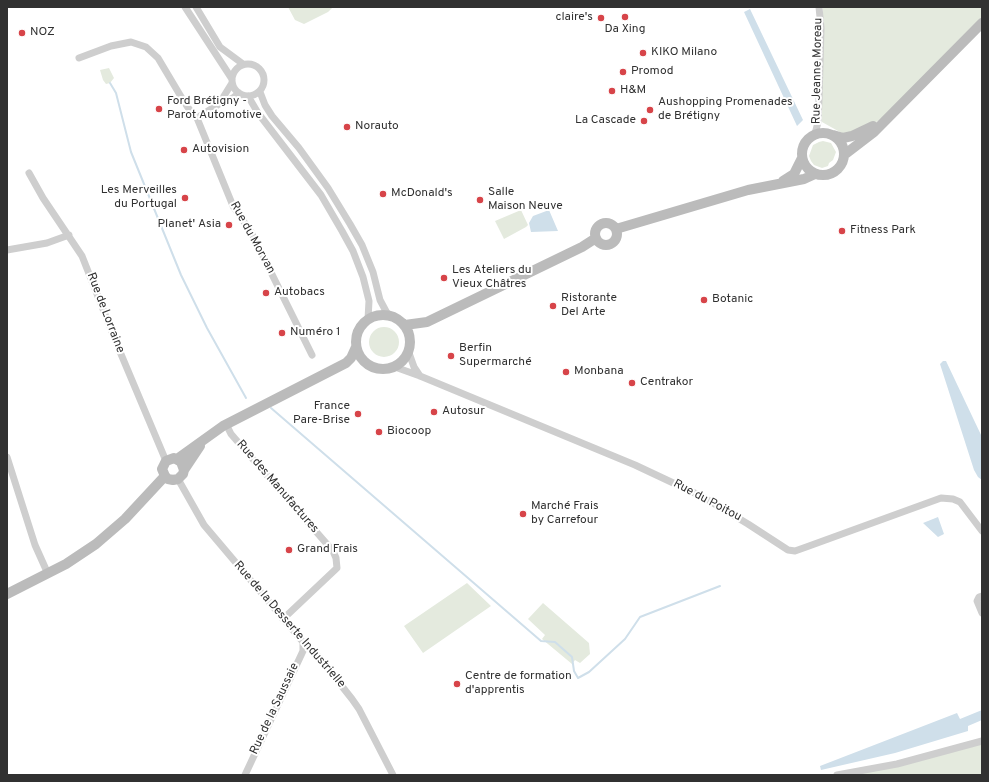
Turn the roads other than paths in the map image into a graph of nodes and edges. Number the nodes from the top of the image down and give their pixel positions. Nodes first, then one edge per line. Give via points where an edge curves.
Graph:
1 (185, 7) edge
2 (196, 7) edge
3 (819, 7) edge
4 (982, 24) edge
5 (79, 58) dead end
6 (243, 64) junction
7 (232, 81) junction
8 (260, 92) junction
9 (239, 93) junction
10 (248, 96) junction
11 (220, 104) junction
12 (888, 117) junction
13 (198, 118) junction
14 (815, 134) junction
15 (833, 136) junction
16 (844, 155) junction
17 (802, 158) junction
18 (30, 173) dead end
19 (815, 174) junction
20 (781, 182) junction
21 (616, 230) junction
22 (69, 235) junction
23 (596, 238) junction
24 (7, 250) edge
25 (388, 315) junction
26 (368, 319) junction
27 (427, 322) junction
28 (405, 325) junction
29 (411, 337) junction
30 (356, 347) junction
31 (409, 353) junction
32 (312, 355) dead end
33 (346, 363) junction
34 (365, 363) junction
35 (395, 367) junction
36 (420, 376) junction
37 (226, 424) junction
38 (204, 439) junction
39 (7, 457) edge
40 (177, 459) junction
41 (166, 461) junction
42 (184, 470) junction
43 (165, 476) junction
44 (178, 479) junction
45 (982, 531) edge
46 (48, 574) junction
47 (7, 594) edge
48 (982, 596) edge
49 (982, 613) edge
50 (283, 619) junction
51 (303, 642) junction
52 (982, 741) edge
53 (245, 775) edge
54 (393, 775) edge
55 (837, 775) edge

1 - 7 street
2 - 6 street via 220,47
3 - 14 street, Rue Jeanne Moreau via 820,100
4 - 12 street
5 - 13 street, Rue du Morvan via 123,43 131,42 146,47 158,58 183,100
6 - 7 street via 235,70
6 - 8 street via 254,64 262,70 265,80
7 - 9 street via 233,87
7 - 11 street
8 - 10 street
8 - 25 street via 272,116 328,188 350,224 373,272 380,300
9 - 10 street
9 - 11 street
10 - 26 street via 320,195 353,251 364,277 369,301
11 - 13 street
12 - 15 street via 852,136
12 - 16 street via 874,132
13 - 32 street, Rue du Morvan via 233,206 252,232
14 - 15 street via 827,133
14 - 17 street via 803,146
15 - 16 street via 841,144
16 - 19 street via 834,172
17 - 19 street via 806,167
17 - 20 street via 794,174
18 - 22 street, Rue de Lorraine via 43,198
19 - 20 street
20 - 21 street
21 - 23 street via 615,240 608,244 598,242
21 - 23 street via 610,223 601,224 596,230
22 - 24 street via 47,243
22 - 41 street, Rue de Lorraine via 85,263
23 - 27 street
25 - 26 street
25 - 28 street
26 - 30 street via 360,326 356,336
27 - 28 street
27 - 29 street
28 - 29 street
29 - 31 street
30 - 33 street
30 - 34 street
31 - 35 street
31 - 36 street
33 - 34 street
33 - 37 street
34 - 35 street via 380,369
35 - 36 street, Rue du Poitou
36 - 45 street, Rue du Poitou via 681,486 731,513 788,550 795,551 941,498 960,502
37 - 38 street
37 - 50 street, Rue des Manufactures via 231,434 333,551 336,558 337,568
38 - 40 street
38 - 42 street
39 - 46 street via 35,545
40 - 41 street
40 - 42 street
41 - 43 street via 162,469
42 - 44 street
43 - 44 street via 173,480
43 - 46 street via 125,519 96,544
44 - 50 street, Rue de la Desserte Industrielle via 204,525
46 - 47 street
48 - 49 street via 977,601
50 - 51 street, Rue de la Desserte Industrielle
51 - 53 street, Rue de la Saussaie via 303,651
51 - 54 street, Rue de la Desserte Industrielle via 318,656 352,699
52 - 55 street via 897,764

